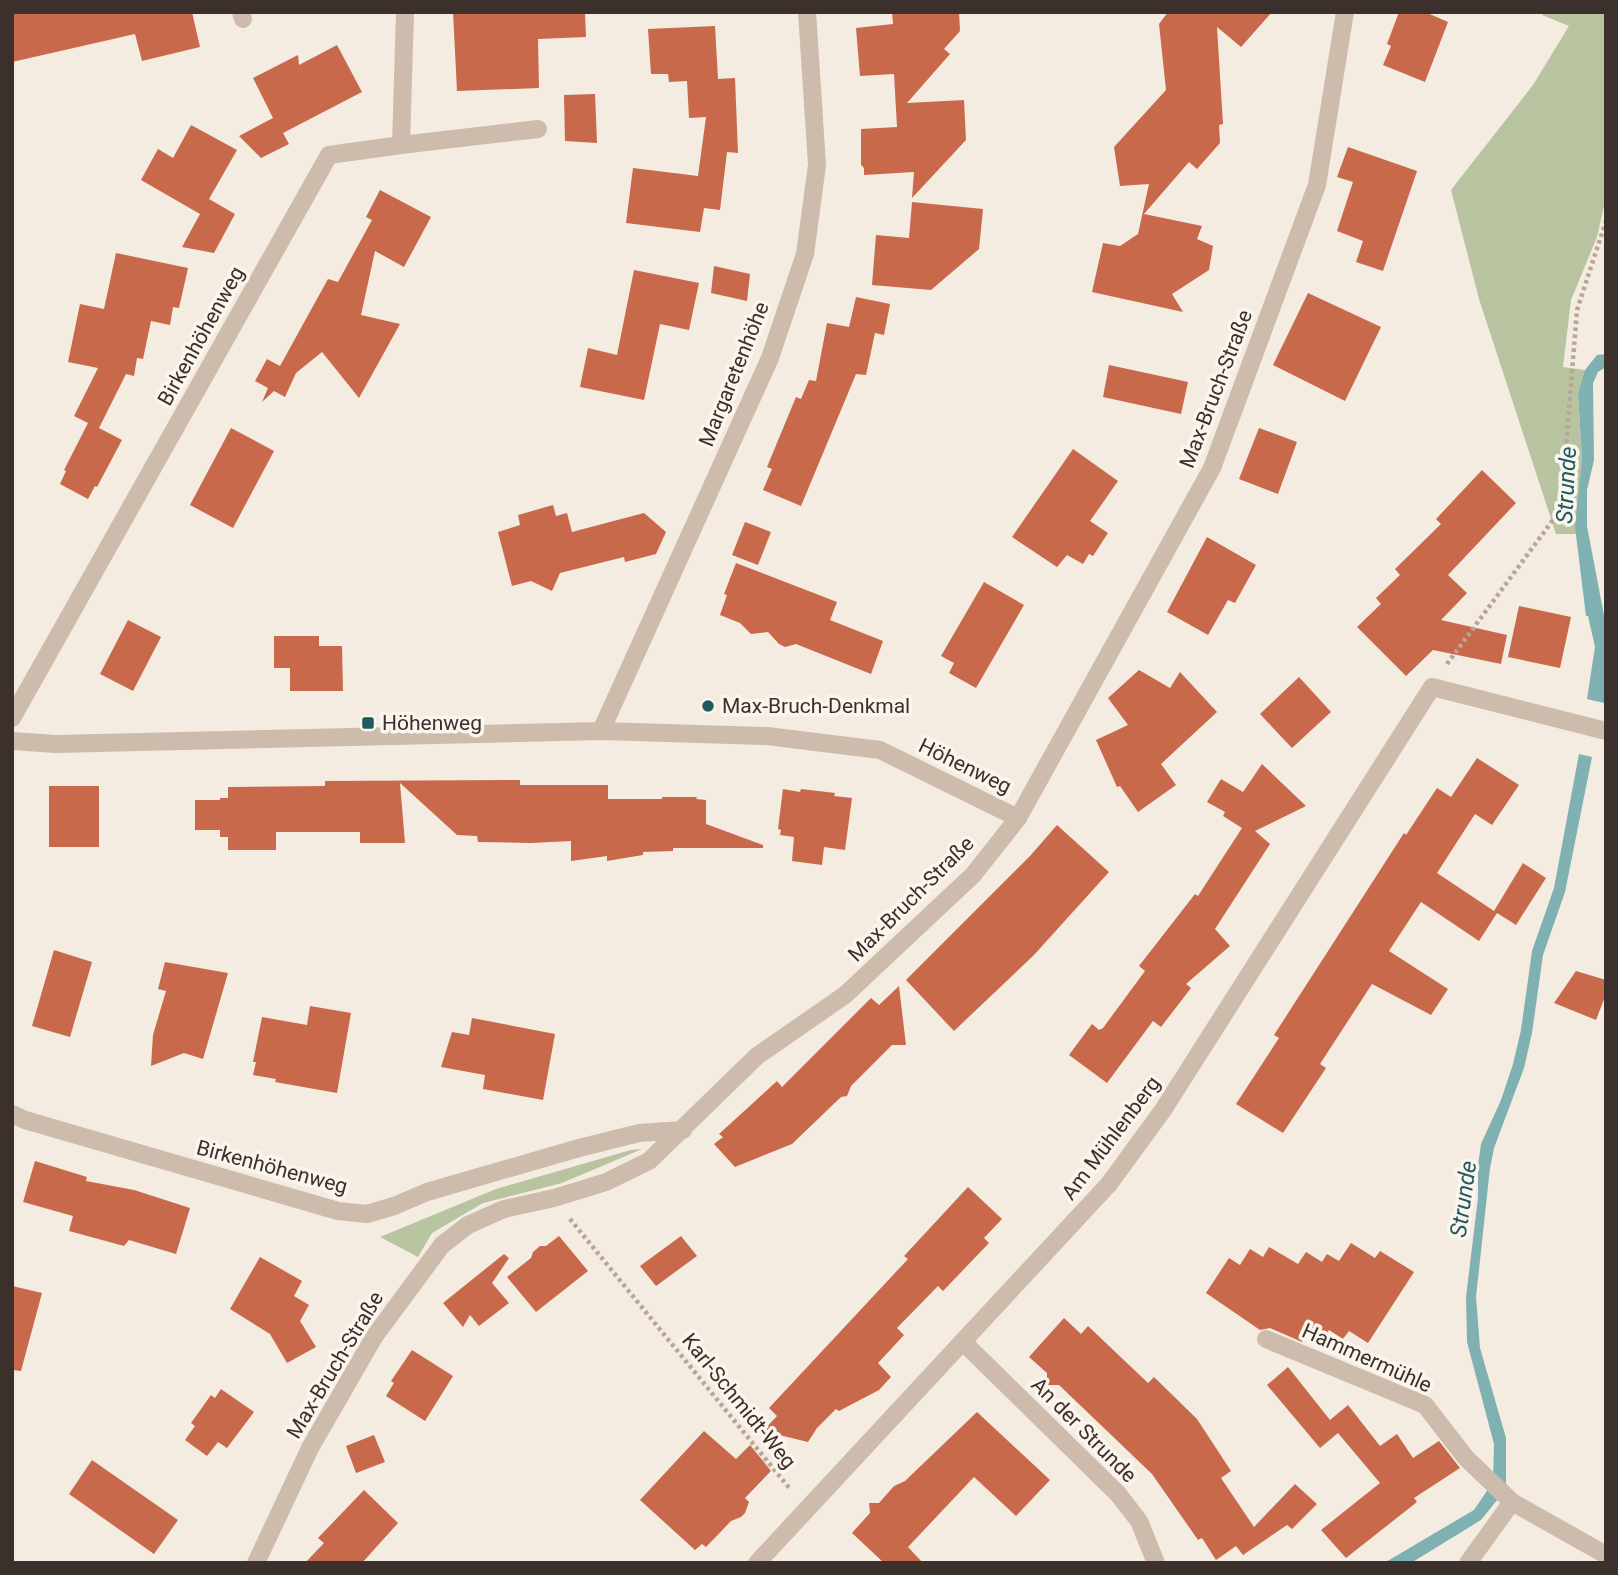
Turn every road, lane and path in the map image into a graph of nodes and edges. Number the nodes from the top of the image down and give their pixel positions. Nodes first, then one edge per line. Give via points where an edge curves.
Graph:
1 (405, 12) edge
2 (807, 12) edge
3 (1346, 13) edge
4 (538, 129) dead end
5 (401, 145) junction
6 (1606, 221) edge
7 (1432, 687) junction
8 (12, 718) edge
9 (601, 731) junction
10 (1606, 731) edge
11 (12, 741) edge
12 (1018, 818) junction
13 (12, 1114) edge
14 (683, 1130) junction
15 (554, 1198) junction
16 (1266, 1339) dead end
17 (963, 1342) junction
18 (788, 1486) dead end
19 (1512, 1502) junction
20 (1606, 1555) edge
21 (256, 1563) edge
22 (757, 1563) edge
23 (1156, 1563) edge
24 (1468, 1563) edge

1 - 5 street
2 - 9 street, Margaretenhöhe via 817,164 805,254 770,358
3 - 12 street, Max-Bruch-Straße via 1317,185 1212,468
4 - 5 street
5 - 8 street, Birkenhöhenweg via 328,155
6 - 7 path via 1577,310 1561,509
7 - 10 street
7 - 17 street, Am Mühlenberg via 1163,1110 1109,1185
9 - 11 street, Höhenweg via 56,744
9 - 12 street, Höhenweg via 767,736 880,750
12 - 14 street, Max-Bruch-Straße via 973,874 855,985 757,1056
13 - 14 street, Birkenhöhenweg via 325,1207 367,1214 579,1148 639,1133
14 - 15 street, Max-Bruch-Straße via 649,1161 606,1182
15 - 18 path, Karl-Schmidt-Weg
15 - 21 street, Max-Bruch-Straße via 504,1209 468,1225 442,1245 374,1337 310,1448
16 - 19 street, Hammermühle via 1425,1405 1466,1458
17 - 22 street, Am Mühlenberg
17 - 23 street, An der Strunde via 1118,1494 1139,1521
19 - 20 street, Hammermühle
19 - 24 street

